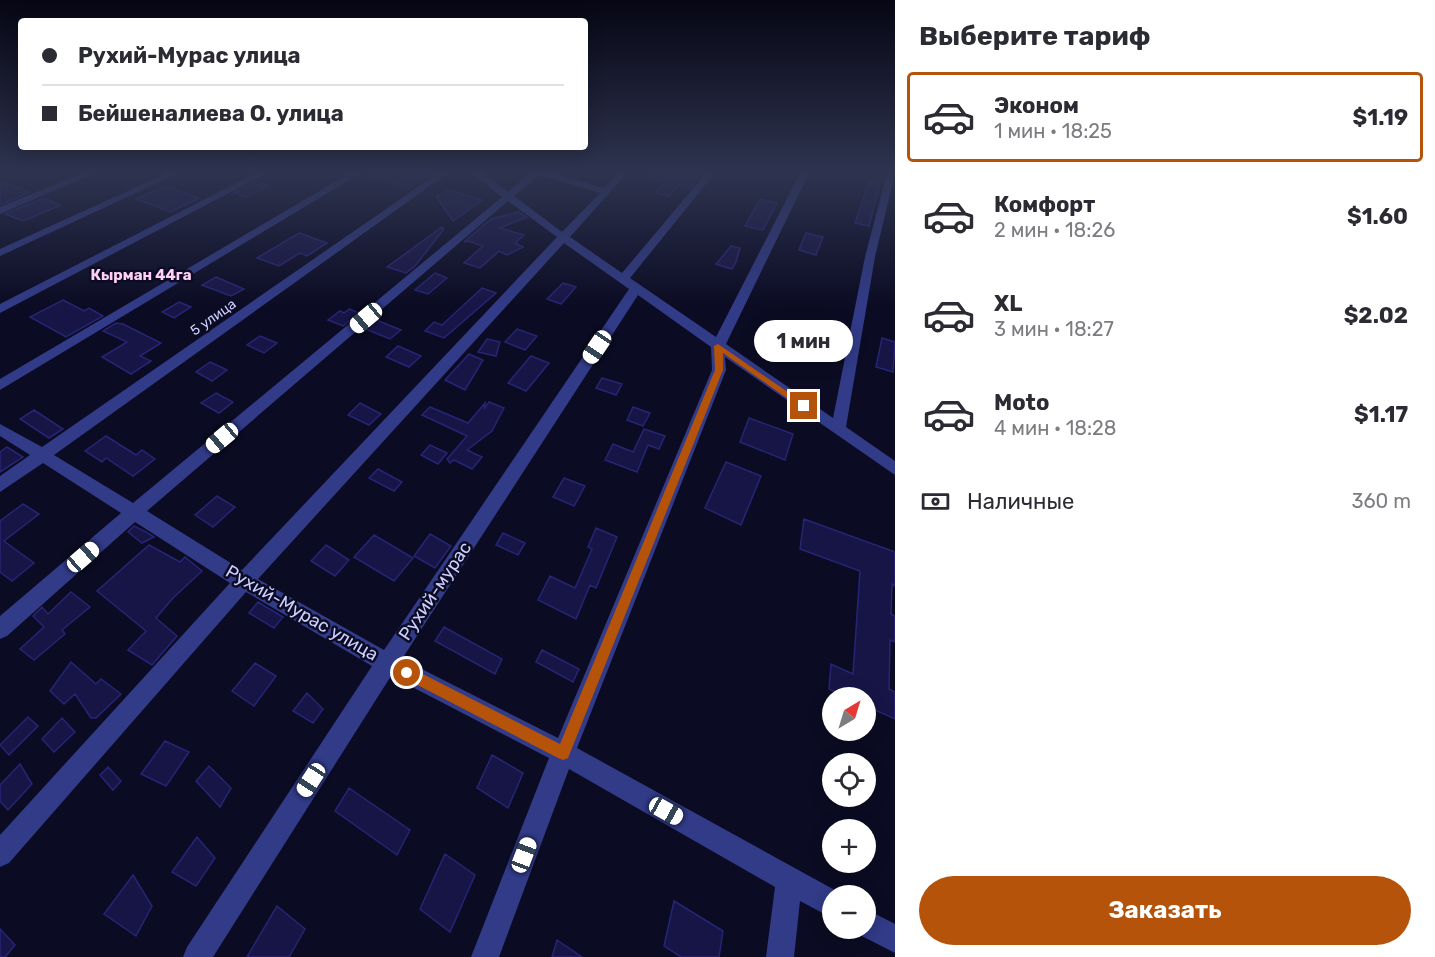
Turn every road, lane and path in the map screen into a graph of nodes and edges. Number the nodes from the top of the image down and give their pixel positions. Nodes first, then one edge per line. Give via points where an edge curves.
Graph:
1 (77, 218) edge
2 (177, 218) edge
3 (282, 218) edge
4 (380, 218) edge
5 (486, 218) edge
6 (536, 218) edge
7 (580, 218) edge
8 (678, 218) edge
9 (783, 218) edge
10 (880, 218) edge
11 (563, 237) junction
12 (0, 253) edge
13 (630, 284) junction
14 (0, 309) edge
15 (718, 346) junction
16 (0, 385) edge
17 (0, 429) edge
18 (838, 430) junction
19 (43, 455) junction
20 (895, 469) edge
21 (0, 485) edge
22 (133, 513) junction
23 (244, 581) junction
24 (0, 629) edge
25 (387, 663) junction
26 (563, 753) junction
27 (0, 854) edge
28 (789, 880) junction
29 (822, 898) edge
30 (876, 929) edge
31 (895, 939) edge
32 (197, 957) edge
33 (485, 957) edge
34 (780, 957) edge

1 - 12 street
2 - 14 street
3 - 16 street
4 - 19 street, 5 улица
5 - 22 street
6 - 11 street
7 - 11 street
8 - 13 street, Рухий-мурас
9 - 15 street
10 - 18 street
11 - 13 street
11 - 23 street
13 - 15 street
13 - 25 street, Рухий-мурас
15 - 18 street
15 - 26 street via 719,370
17 - 19 street, Рухий-Мурас улица
18 - 20 street
19 - 21 street, 5 улица
19 - 22 street, Рухий-Мурас улица
22 - 23 street, Рухий-Мурас улица
22 - 24 street
23 - 25 street, Рухий-Мурас улица
23 - 27 street
25 - 26 street, Рухий-Мурас улица
25 - 32 street, Рухий-мурас
26 - 28 street, Рухий-Мурас улица
26 - 33 street
28 - 29 street, Рухий-Мурас улица
28 - 34 street
30 - 31 street

